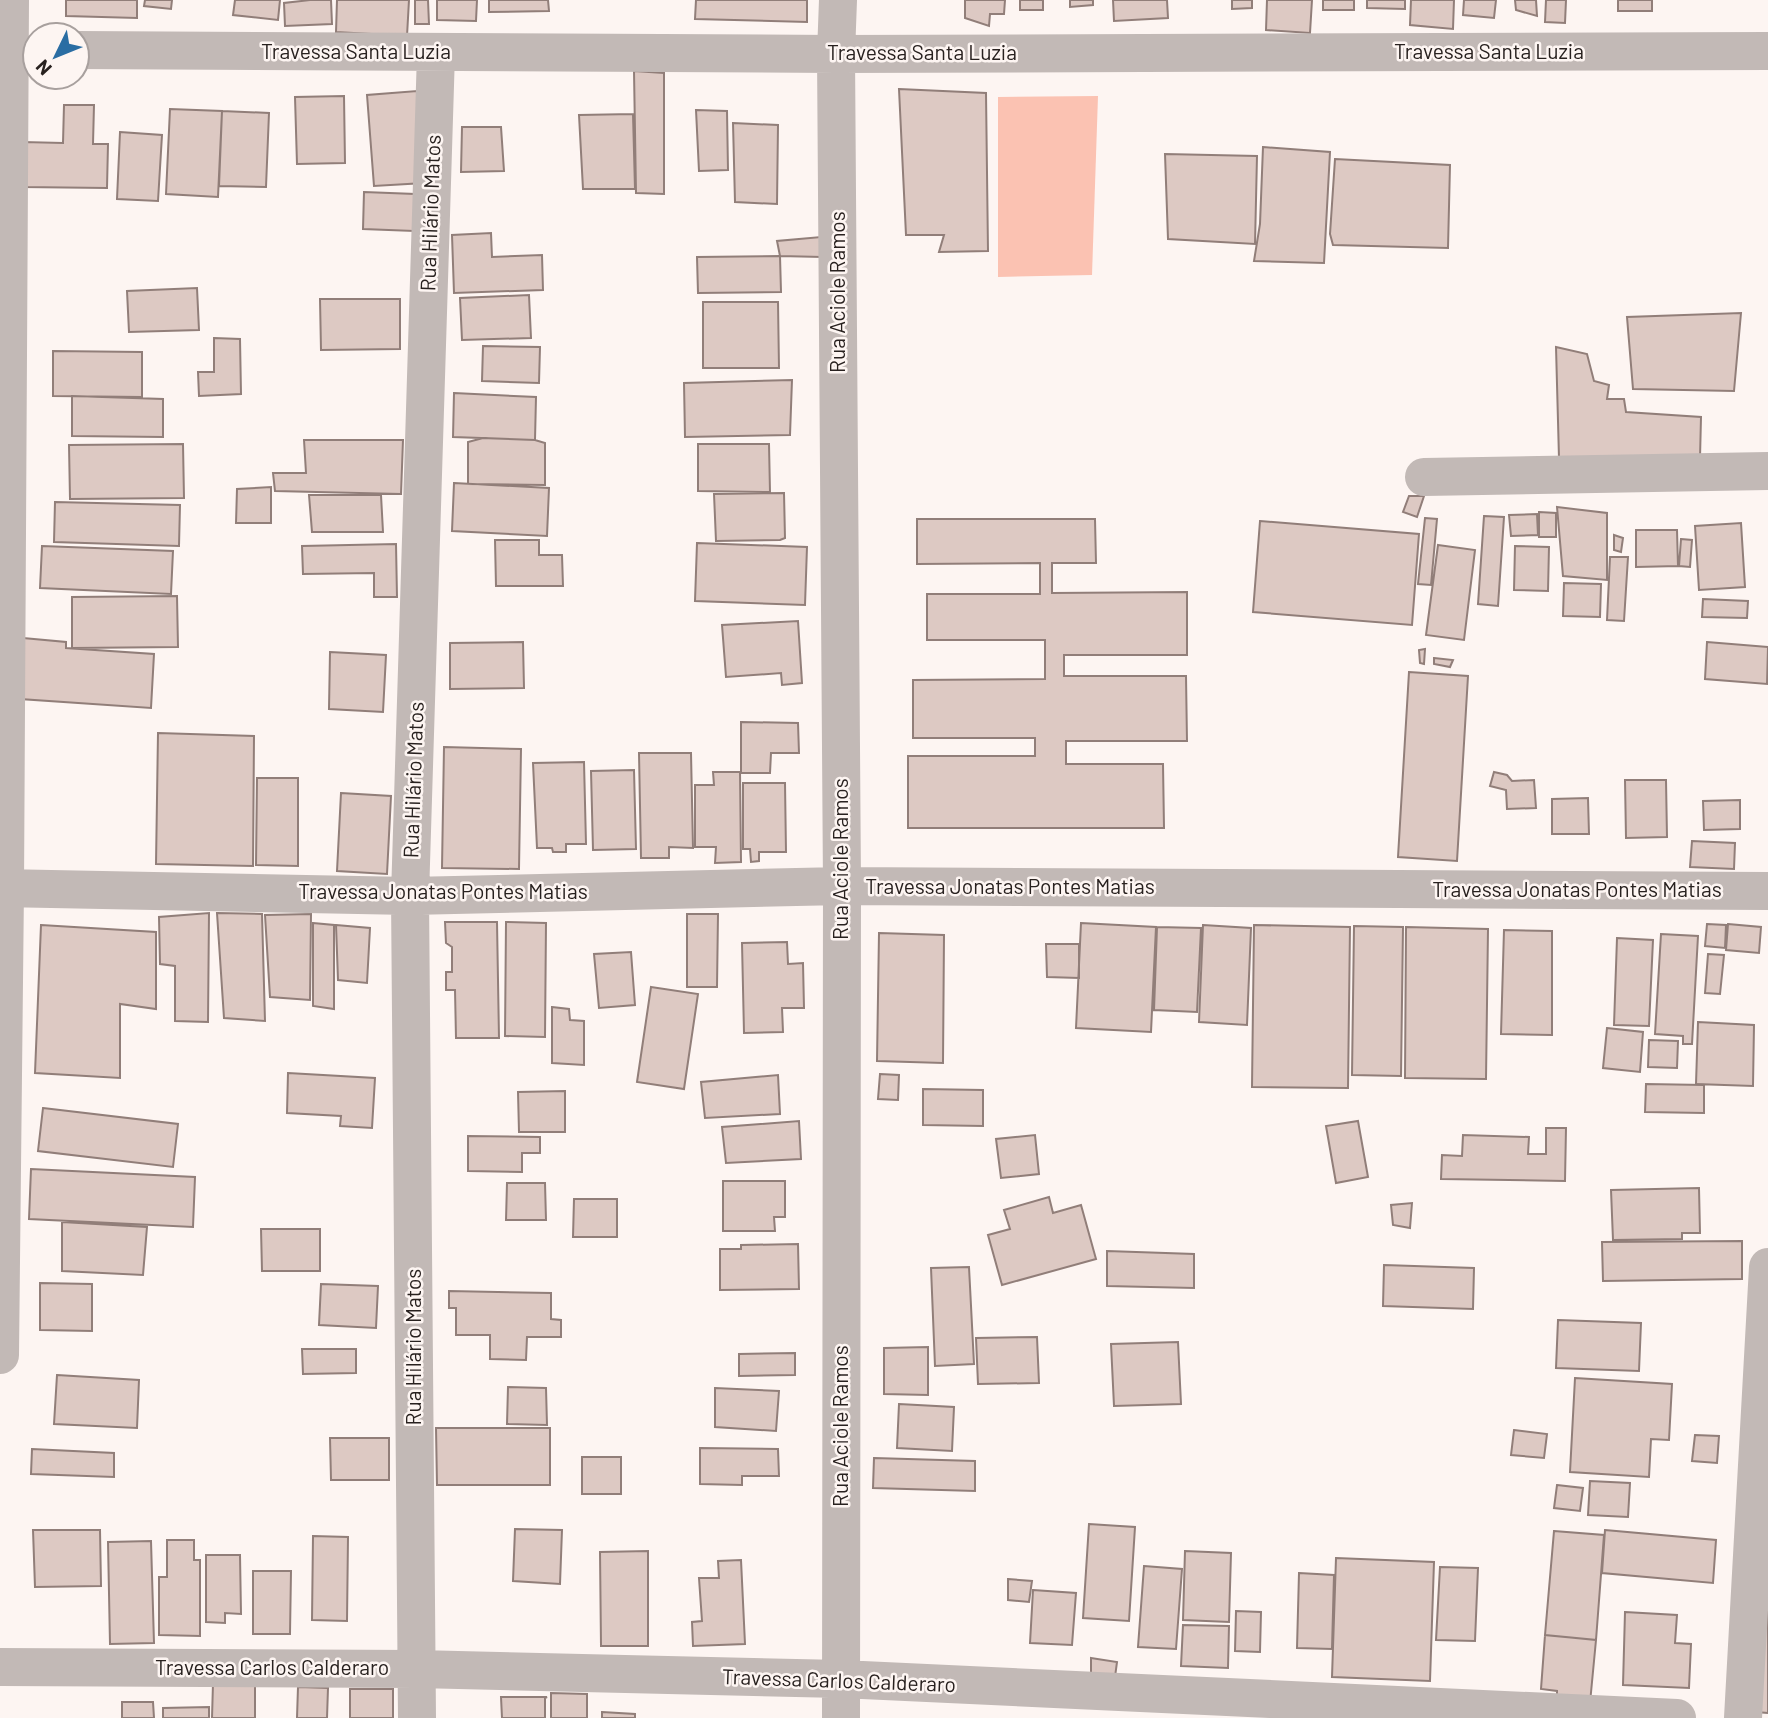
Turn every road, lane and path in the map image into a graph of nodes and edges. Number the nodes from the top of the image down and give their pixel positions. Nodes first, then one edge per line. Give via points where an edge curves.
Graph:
1 (10, 0) edge
2 (838, 0) edge
3 (15, 50) edge
4 (91, 50) edge
5 (1768, 51) edge
6 (436, 53) junction
7 (836, 54) junction
8 (1768, 471) edge
9 (1424, 477) dead end
10 (842, 886) junction
11 (3, 888) edge
12 (1768, 891) edge
13 (410, 896) junction
14 (1768, 1267) edge
15 (0, 1355) edge
16 (0, 1667) edge
17 (417, 1670) junction
18 (841, 1679) junction
19 (416, 1718) edge
20 (841, 1718) edge
21 (1676, 1718) edge
22 (1743, 1718) edge

1 - 3 street
2 - 7 street, Rua Aciole Ramos
3 - 11 street
4 - 6 street, Travessa Santa Luzia
5 - 7 street, Travessa Santa Luzia
6 - 7 street, Travessa Santa Luzia
6 - 13 street, Rua Hilário Matos
7 - 10 street, Rua Aciole Ramos
8 - 9 street
10 - 12 street, Travessa Jonatas Pontes Matias
10 - 13 street, Travessa Jonatas Pontes Matias
10 - 18 street, Rua Aciole Ramos
11 - 13 street, Travessa Jonatas Pontes Matias
11 - 15 street
13 - 17 street, Rua Hilário Matos
14 - 22 street
16 - 17 street, Travessa Carlos Calderaro
17 - 18 street, Travessa Carlos Calderaro
17 - 19 street, Rua Hilário Matos
18 - 20 street, Rua Aciole Ramos
18 - 21 street, Travessa Carlos Calderaro

